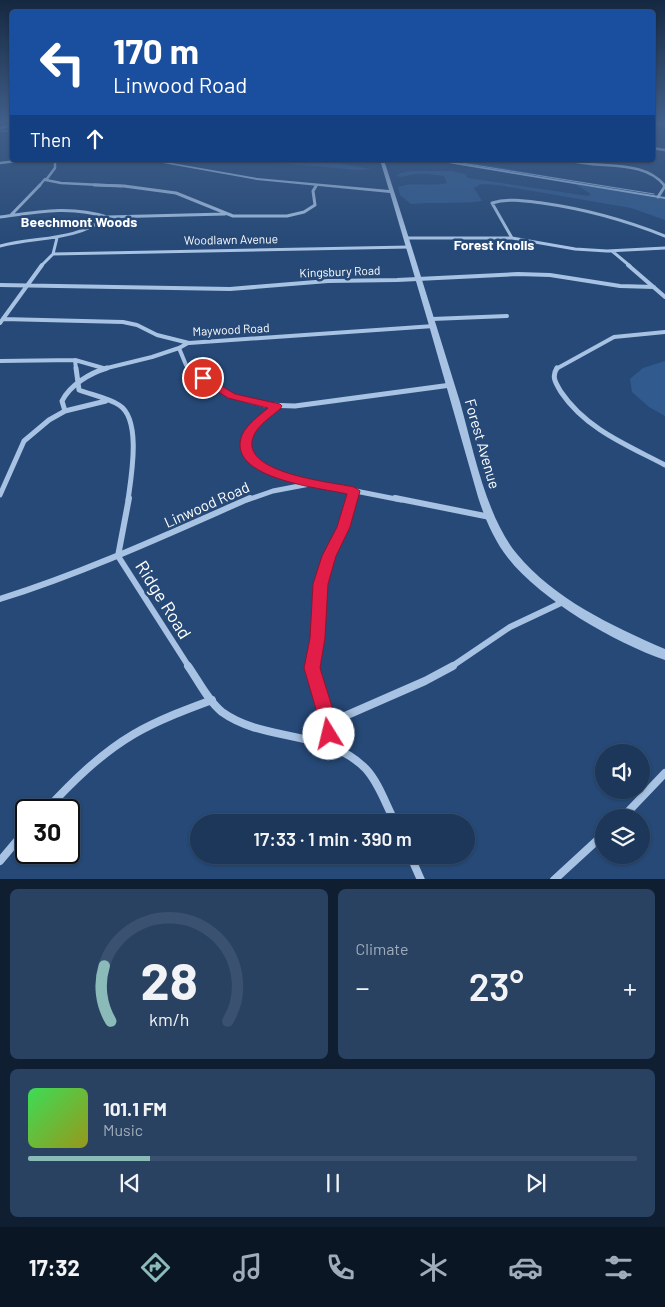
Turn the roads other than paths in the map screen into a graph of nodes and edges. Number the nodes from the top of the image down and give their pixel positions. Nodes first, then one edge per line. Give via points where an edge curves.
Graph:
1 (55, 163) edge
2 (165, 163) edge
3 (383, 163) edge
4 (452, 163) edge
5 (479, 163) edge
6 (577, 163) edge
7 (45, 179) junction
8 (316, 186) junction
9 (391, 192) junction
10 (661, 195) edge
11 (665, 198) edge
12 (225, 214) junction
13 (11, 216) junction
14 (0, 217) edge
15 (107, 217) junction
16 (665, 236) edge
17 (57, 238) junction
18 (512, 238) junction
19 (408, 242) junction
20 (0, 246) edge
21 (665, 248) edge
22 (612, 251) junction
23 (53, 254) junction
24 (418, 279) junction
25 (27, 284) junction
26 (0, 285) edge
27 (654, 287) junction
28 (665, 297) edge
29 (508, 316) dead end
30 (1, 321) edge
31 (433, 322) junction
32 (665, 332) edge
33 (189, 343) junction
34 (179, 348) junction
35 (75, 360) junction
36 (0, 361) edge
37 (104, 368) junction
38 (77, 384) junction
39 (451, 385) junction
40 (106, 401) junction
41 (276, 406) junction
42 (65, 411) junction
43 (665, 465) edge
44 (315, 483) junction
45 (354, 491) junction
46 (0, 495) edge
47 (490, 517) junction
48 (118, 556) junction
49 (0, 599) edge
50 (564, 601) junction
51 (665, 655) edge
52 (212, 700) junction
53 (329, 723) junction
54 (329, 746) junction
55 (665, 773) edge
56 (58, 799) edge
57 (631, 809) edge
58 (391, 814) edge
59 (595, 842) edge
60 (15, 844) edge
61 (0, 862) edge
62 (414, 864) edge
63 (421, 879) edge
64 (555, 879) edge

1 - 7 street via 55,168
2 - 8 street
3 - 9 street, Forest Avenue
4 - 10 street
5 - 10 street
6 - 10 street via 622,167 652,175 664,183
7 - 12 street via 170,192
7 - 13 street
8 - 9 street
8 - 12 street via 313,191 315,205 299,214 270,217
9 - 19 street, Forest Avenue
10 - 11 street
12 - 15 street
13 - 14 street
13 - 15 street via 78,210
15 - 17 street via 92,229
16 - 18 street via 605,215 510,199 496,200 493,206
17 - 20 street via 21,240
17 - 23 street
18 - 19 street, Woodlawn Avenue
18 - 22 street, Woodlawn Avenue via 575,249
19 - 23 street, Woodlawn Avenue
19 - 24 street, Forest Avenue
21 - 22 street, Woodlawn Avenue
22 - 27 street
23 - 25 street
24 - 25 street, Kingsbury Road via 328,281 222,289
24 - 27 street, Kingsbury Road via 534,275
24 - 31 street, Forest Avenue
25 - 26 street, Kingsbury Road
25 - 30 street
27 - 28 street
29 - 31 street, Maywood Road
30 - 33 street, Maywood Road via 123,322
31 - 33 street, Maywood Road via 348,334
31 - 39 street, Forest Avenue
32 - 43 street via 614,337 557,367 552,378 567,404 587,421
33 - 34 street
34 - 37 street via 154,358
34 - 41 street via 186,365 194,373 232,396
35 - 36 street
35 - 37 street
35 - 38 street
37 - 38 street via 85,376
38 - 40 street, Ridge Road via 84,393
38 - 42 street via 67,391 62,401
39 - 41 street
39 - 47 street, Forest Avenue
40 - 42 street
40 - 48 street, Ridge Road via 126,410 135,460
41 - 44 street via 248,434 247,454 269,472
42 - 46 street via 24,441
44 - 45 street, Linwood Road
44 - 48 street, Linwood Road via 251,498
45 - 47 street, Linwood Road
45 - 53 street via 344,527 329,556 320,584 312,668
47 - 50 street, Forest Avenue via 499,538 514,558
48 - 49 street, Linwood Road
48 - 52 street, Ridge Road
50 - 51 street, Forest Avenue via 590,619
50 - 53 street via 510,627 425,682
52 - 54 street, Ridge Road via 220,710 247,726
52 - 56 street via 131,735 103,756
53 - 54 street
54 - 58 street, Ridge Road via 351,755 367,769
55 - 57 street
59 - 64 street
60 - 61 street
62 - 63 street

